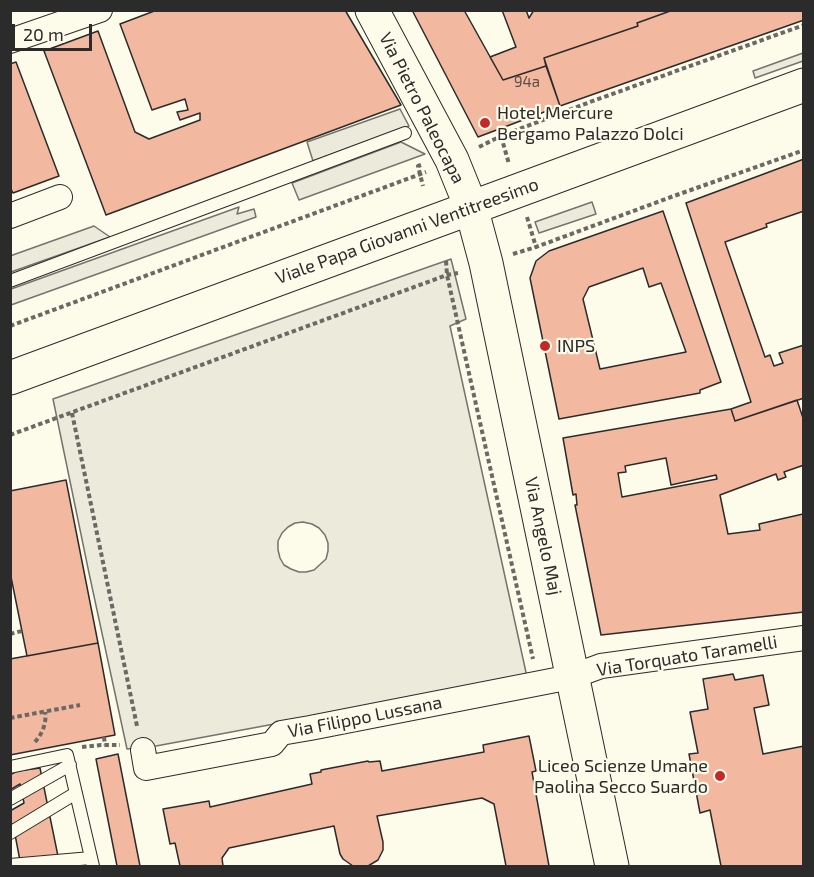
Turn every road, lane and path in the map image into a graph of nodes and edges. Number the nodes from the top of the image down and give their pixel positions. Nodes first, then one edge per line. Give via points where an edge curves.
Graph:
1 (100, 10) edge
2 (372, 10) edge
3 (804, 26) edge
4 (10, 41) edge
5 (804, 85) edge
6 (405, 133) dead end
7 (804, 150) edge
8 (452, 160) junction
9 (421, 175) junction
10 (423, 186) dead end
11 (60, 197) dead end
12 (471, 207) junction
13 (10, 216) edge
14 (446, 261) dead end
15 (486, 263) junction
16 (447, 275) junction
17 (10, 281) edge
18 (10, 326) edge
19 (10, 378) edge
20 (72, 413) junction
21 (10, 435) edge
22 (22, 631) dead end
23 (10, 634) edge
24 (804, 638) edge
25 (571, 677) junction
26 (539, 683) junction
27 (80, 705) dead end
28 (45, 712) junction
29 (11, 718) edge
30 (104, 737) dead end
31 (28, 744) dead end
32 (105, 745) junction
33 (78, 747) dead end
34 (134, 748) junction
35 (68, 760) junction
36 (10, 767) edge
37 (76, 793) junction
38 (10, 799) edge
39 (10, 833) edge
40 (92, 862) edge
41 (10, 865) edge
42 (612, 867) edge

1 - 4 street
2 - 8 main road, Via Pietro Paleocapa
3 - 8 path via 501,136
5 - 12 main road, Viale Papa Giovanni Ventitreesimo
6 - 17 lane
7 - 15 path
8 - 9 path
8 - 12 main road, Via Pietro Paleocapa
9 - 10 path
9 - 18 path
11 - 13 street
12 - 15 main road, Via Angelo Maj
12 - 19 main road, Viale Papa Giovanni Ventitreesimo
14 - 16 path
15 - 16 path
15 - 25 main road, Via Angelo Maj
16 - 20 path
16 - 26 path
20 - 21 path
20 - 34 path
22 - 23 path
24 - 25 street, Via Torquato Taramelli via 601,666
25 - 26 street, Via Filippo Lussana
25 - 42 main road, Via Angelo Maj
26 - 34 street, Via Filippo Lussana via 280,733 273,744 146,768
27 - 28 path
28 - 29 path
28 - 31 path via 43,731
30 - 32 path
32 - 33 path
32 - 34 path
35 - 36 lane
35 - 37 lane
35 - 38 lane
37 - 39 lane
37 - 40 lane
40 - 41 lane

